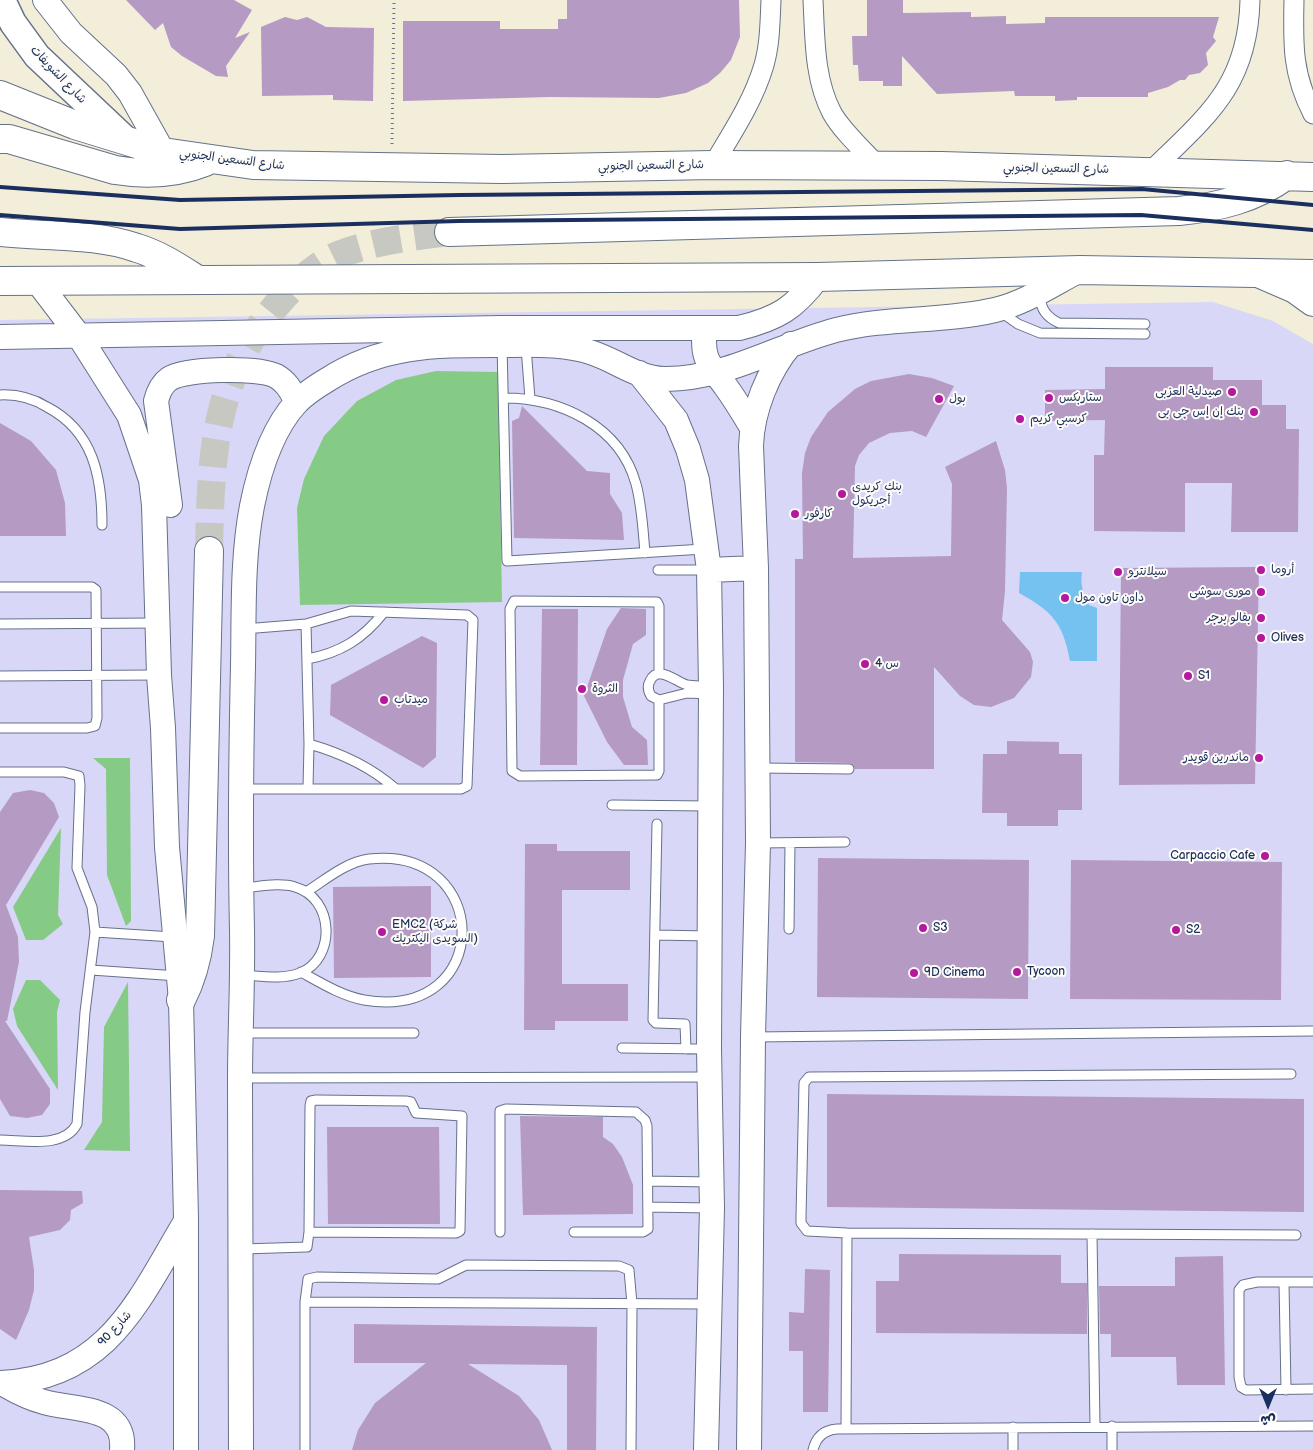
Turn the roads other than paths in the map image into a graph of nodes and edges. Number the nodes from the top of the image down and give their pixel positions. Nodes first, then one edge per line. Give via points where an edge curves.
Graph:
1 (2, 0) edge
2 (46, 0) edge
3 (771, 0) edge
4 (813, 0) edge
5 (1250, 0) edge
6 (1294, 0) edge
7 (0, 96) edge
8 (1313, 114) edge
9 (0, 139) edge
10 (126, 140) junction
11 (163, 152) junction
12 (211, 160) junction
13 (712, 166) junction
14 (878, 166) junction
15 (1150, 172) junction
16 (1300, 176) edge
17 (0, 232) edge
18 (450, 232) tunnel mouth
19 (1080, 270) junction
20 (1258, 273) junction
21 (1313, 274) edge
22 (818, 277) junction
23 (198, 280) junction
24 (0, 281) edge
25 (37, 281) junction
26 (1041, 290) junction
27 (1313, 302) edge
28 (997, 309) junction
29 (1145, 324) dead end
30 (705, 328) junction
31 (1145, 334) dead end
32 (79, 336) junction
33 (0, 337) edge
34 (501, 337) junction
35 (791, 344) junction
36 (526, 346) junction
37 (712, 372) junction
38 (639, 373) junction
39 (0, 395) edge
40 (504, 398) junction
41 (530, 399) junction
42 (297, 402) junction
43 (751, 426) junction
44 (102, 525) dead end
45 (209, 550) tunnel mouth
46 (645, 553) junction
47 (708, 560) junction
48 (756, 568) junction
49 (658, 570) dead end
50 (0, 586) edge
51 (384, 612) junction
52 (0, 624) edge
53 (97, 624) junction
54 (157, 624) junction
55 (306, 624) junction
56 (244, 629) junction
57 (307, 659) junction
58 (659, 674) junction
59 (97, 675) junction
60 (159, 675) junction
61 (0, 676) edge
62 (711, 690) junction
63 (659, 700) junction
64 (0, 728) edge
65 (163, 728) junction
66 (309, 744) junction
67 (757, 768) junction
68 (849, 769) dead end
69 (0, 772) edge
70 (308, 788) junction
71 (240, 789) junction
72 (396, 789) junction
73 (612, 805) dead end
74 (709, 806) junction
75 (657, 824) dead end
76 (845, 842) dead end
77 (758, 843) junction
78 (790, 843) junction
79 (241, 888) junction
80 (306, 892) junction
81 (789, 929) dead end
82 (95, 932) junction
83 (655, 935) junction
84 (709, 936) junction
85 (176, 938) junction
86 (91, 970) junction
87 (301, 972) junction
88 (242, 975) junction
89 (180, 988) junction
90 (1313, 1030) edge
91 (240, 1033) junction
92 (414, 1034) dead end
93 (753, 1037) junction
94 (622, 1048) dead end
95 (698, 1049) junction
96 (1291, 1074) dead end
97 (710, 1076) junction
98 (240, 1078) junction
99 (0, 1140) edge
100 (648, 1181) junction
101 (711, 1182) junction
102 (648, 1207) junction
103 (712, 1208) junction
104 (186, 1219) junction
105 (309, 1232) junction
106 (500, 1232) dead end
107 (574, 1232) dead end
108 (847, 1233) junction
109 (1092, 1234) junction
110 (1296, 1235) dead end
111 (242, 1249) junction
112 (1284, 1282) junction
113 (1313, 1282) edge
114 (305, 1302) junction
115 (632, 1304) junction
116 (711, 1304) junction
117 (1, 1383) edge
118 (1313, 1389) edge
119 (1286, 1390) junction
120 (1095, 1426) junction
121 (1112, 1426) junction
122 (1313, 1426) edge
123 (1013, 1427) junction
124 (846, 1429) junction
125 (122, 1450) edge
126 (186, 1450) edge
127 (241, 1450) edge
128 (305, 1450) edge
129 (631, 1450) edge
130 (706, 1450) edge
131 (749, 1450) edge
132 (813, 1450) edge
133 (1014, 1450) edge
134 (1112, 1450) edge

1 - 10 main road, شارع الشويفات via 37,56
2 - 11 street via 72,33 130,92
3 - 13 street via 770,32 756,87
4 - 14 street via 815,48 824,92 833,115
5 - 15 street via 1248,32 1231,84 1215,108
6 - 8 street via 1292,36 1295,66 1302,92
7 - 10 main road, شارع التسعين الجنوبي
9 - 12 main road via 10,138 131,173 164,173
10 - 11 main road, شارع التسعين الجنوبي
11 - 12 main road, شارع التسعين الجنوبي
12 - 13 main road, شارع التسعين الجنوبي via 303,168
13 - 14 main road, شارع التسعين الجنوبي
14 - 15 main road, شارع التسعين الجنوبي
15 - 16 main road, شارع التسعين الجنوبي
16 - 18 main road via 1225,205 1178,212
17 - 23 main road via 110,241 136,247 157,255
19 - 20 main road
19 - 22 main road
19 - 26 street
20 - 21 main road
20 - 27 main road via 1295,289
22 - 23 main road
22 - 30 street via 785,312 763,322 739,328
23 - 25 main road
24 - 25 main road
25 - 32 street
26 - 28 street
26 - 29 lane via 1043,310 1052,320
28 - 31 lane via 1018,324 1040,333
28 - 35 street via 850,326
30 - 34 street
30 - 37 street via 703,344
32 - 33 street
32 - 34 street
32 - 54 street via 129,415 151,480
34 - 36 street
34 - 40 lane
34 - 42 street via 393,350 340,371
35 - 37 street
35 - 43 street via 772,372
36 - 38 street via 580,349
36 - 41 lane
37 - 38 street via 672,379
37 - 43 street
38 - 47 street via 676,420 688,449 697,480
39 - 44 lane via 33,399 72,423 84,439 95,465 102,493
40 - 41 lane
40 - 46 lane via 507,561
41 - 46 lane via 563,408 592,422 613,440 630,466 636,484
42 - 56 street via 278,430 262,467 252,506 246,554
42 - 65 street via 287,383 259,371 197,371 169,379 159,390 156,417 168,486 171,556 172,676
43 - 48 street
45 - 89 main road via 200,936 190,984
46 - 47 lane
47 - 48 street
47 - 49 lane
47 - 62 street
48 - 67 street
50 - 53 lane via 92,587 96,590
51 - 55 lane via 344,612
51 - 57 lane via 358,639 334,652
51 - 72 lane via 467,615 473,620 467,786 461,789
52 - 53 lane
53 - 54 lane
53 - 59 lane
54 - 60 street
55 - 56 lane
55 - 57 lane
56 - 71 street
57 - 66 lane
58 - 62 lane
58 - 63 lane via 651,678 648,687 651,696
58 - 63 lane via 657,602 514,602 510,609 512,771 520,776 657,775
59 - 60 lane
59 - 61 lane
59 - 64 lane via 95,726
60 - 65 street
62 - 63 lane
62 - 74 street
65 - 85 street via 167,847
66 - 70 lane
66 - 72 lane via 358,763
67 - 68 lane
67 - 77 street
69 - 82 lane via 64,772 79,776 78,868 92,907
70 - 71 lane
70 - 72 lane
71 - 79 street
73 - 74 lane
74 - 84 street
75 - 83 lane
76 - 78 lane
77 - 78 lane
77 - 93 street
78 - 81 lane
79 - 80 lane via 288,885
79 - 88 street
80 - 87 lane via 317,902 327,930 325,945 318,958
80 - 87 lane via 344,868 368,859 392,859 435,875 451,891 461,911 464,934 459,956 448,976 431,991 410,999 386,1003 362,1000
82 - 85 lane
82 - 86 lane
83 - 84 lane
83 - 95 lane via 653,1022 685,1024
84 - 95 street
85 - 89 street
86 - 89 lane
86 - 99 lane via 77,1124 72,1133 63,1138
87 - 88 lane via 278,977
88 - 91 street
89 - 104 street
90 - 93 lane
91 - 92 lane
91 - 98 street
93 - 131 street
94 - 95 lane
95 - 97 street
96 - 108 lane via 809,1077 805,1079 803,1088 801,1223 807,1231
97 - 98 lane
97 - 101 street
98 - 111 street
100 - 101 lane
100 - 102 lane
100 - 106 lane via 647,1126 636,1112 503,1110 499,1114
101 - 103 street
102 - 103 lane
102 - 107 lane via 648,1229 645,1231
103 - 116 street
104 - 117 street, شارع 90 via 132,1311 103,1344 85,1357 45,1376
104 - 126 street
105 - 105 lane via 460,1231 462,1116 416,1113 411,1102 406,1100 311,1102
105 - 111 lane via 307,1247
108 - 109 lane
108 - 124 lane
109 - 110 lane
109 - 120 lane
111 - 127 street
112 - 113 lane
112 - 119 lane
112 - 119 lane via 1248,1283 1239,1290 1239,1378 1241,1387 1246,1390
114 - 115 lane
114 - 115 lane via 308,1279 438,1279 466,1265 625,1267 629,1270
114 - 128 lane
115 - 116 lane
115 - 129 lane
116 - 130 street
117 - 125 street via 43,1402 105,1415 118,1429
118 - 119 lane
120 - 121 lane
120 - 123 lane
121 - 122 lane
121 - 134 lane
123 - 124 lane
123 - 133 lane
124 - 132 lane via 824,1432 816,1440

